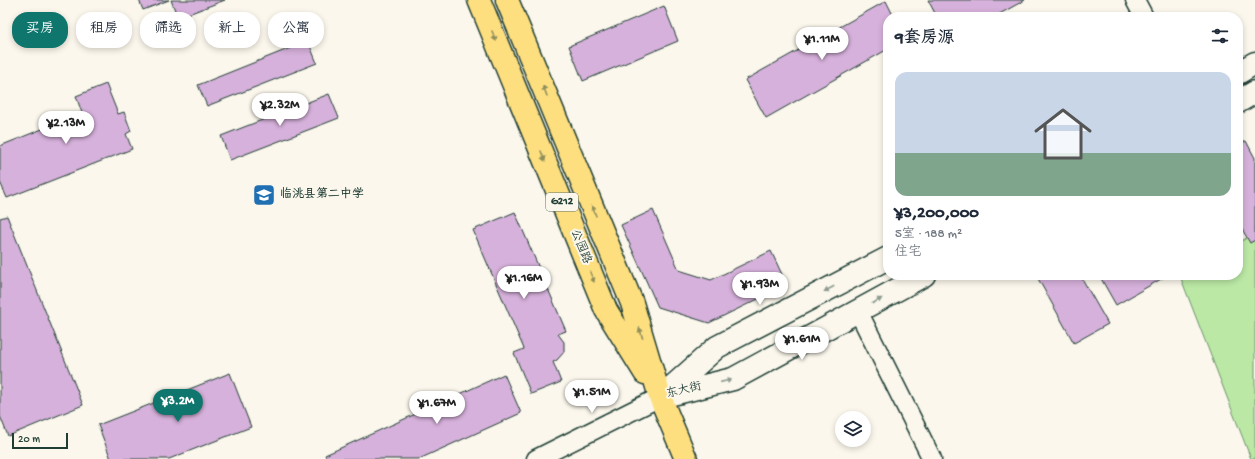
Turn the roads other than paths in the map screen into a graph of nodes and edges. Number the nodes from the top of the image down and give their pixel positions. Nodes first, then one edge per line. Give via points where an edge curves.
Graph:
1 (479, 0) edge
2 (507, 0) edge
3 (1135, 0) edge
4 (1141, 12) edge
5 (1255, 63) edge
6 (1243, 70) edge
7 (1255, 92) edge
8 (1243, 99) edge
9 (883, 261) edge
10 (915, 280) edge
11 (858, 311) junction
12 (660, 397) junction
13 (536, 459) edge
14 (686, 459) edge
15 (932, 459) edge

1 -> 12 highway, 公园路 / G212 via 606,310
12 -> 2 highway, 公园路 / G212 via 632,303
3 - 4 street
5 - 6 main road
7 - 8 main road
9 -> 12 main road, 东大街 via 717,347
11 -> 10 main road, 东大街
12 -> 11 main road, 东大街 via 733,380
11 - 15 street
12 - 13 street
12 - 14 highway, 公园路 / G212

